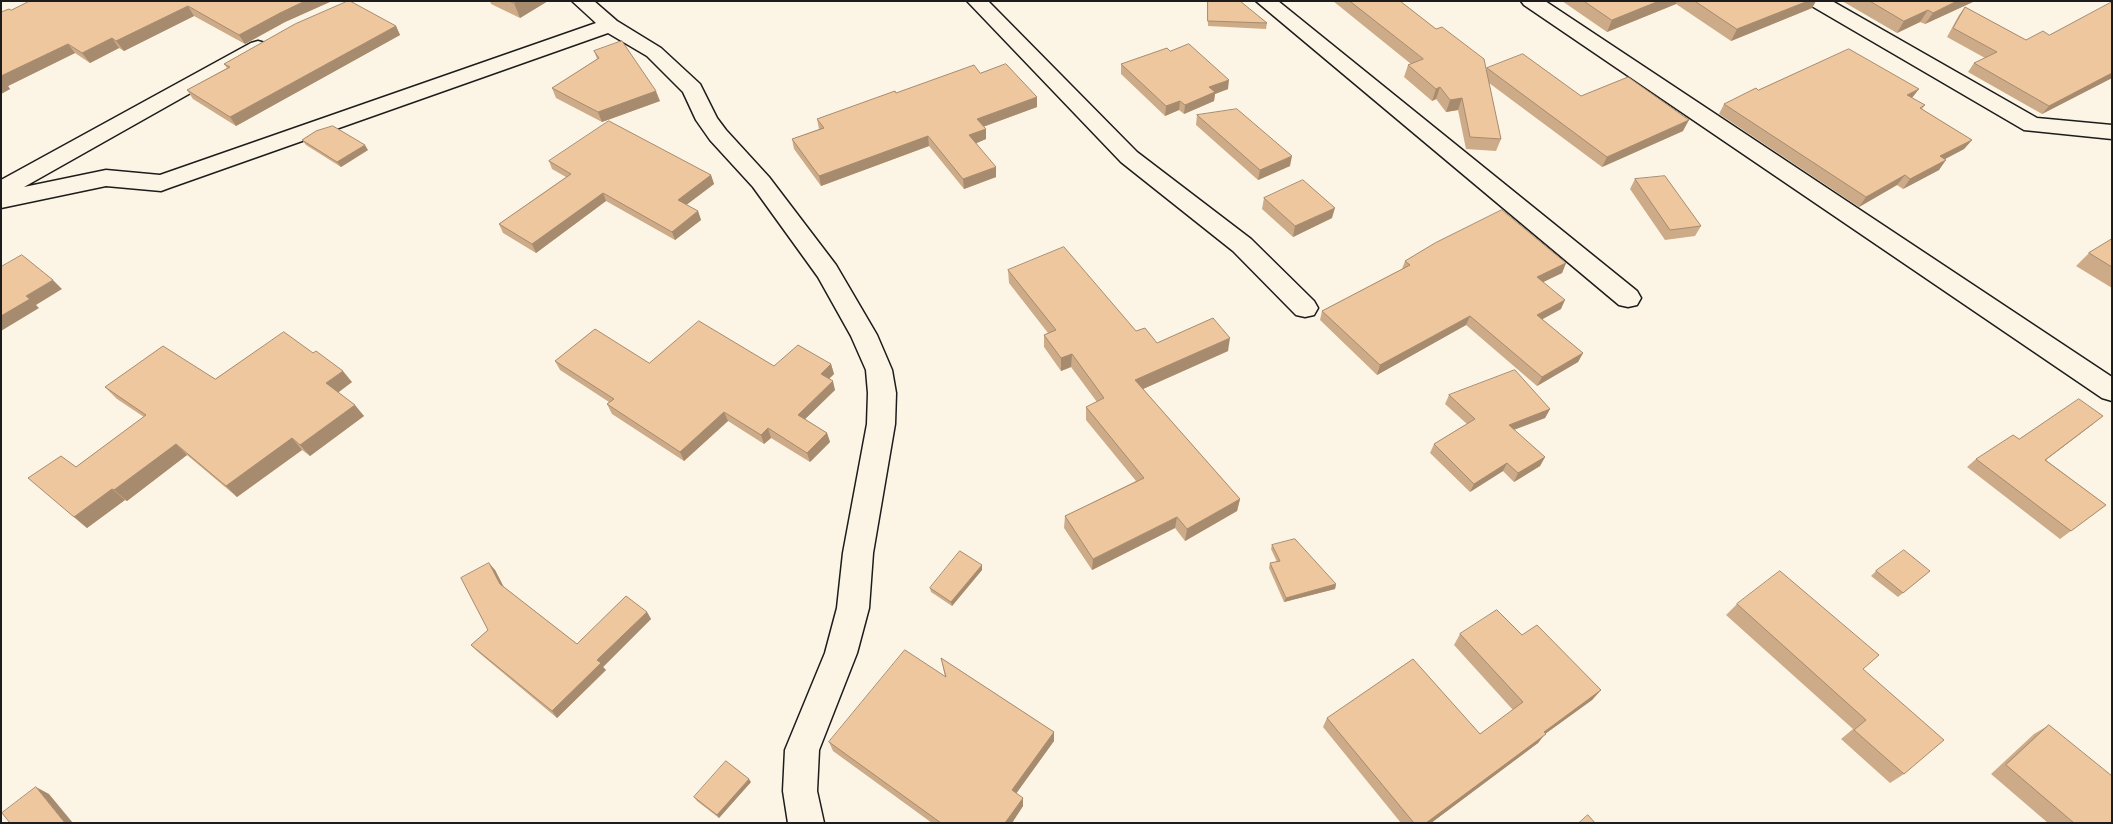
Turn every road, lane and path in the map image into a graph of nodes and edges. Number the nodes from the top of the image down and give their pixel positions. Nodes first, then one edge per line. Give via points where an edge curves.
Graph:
1 (582, 1) edge
2 (977, 1) edge
3 (1266, 1) edge
4 (1530, 1) edge
5 (1817, 1) edge
6 (610, 25) junction
7 (276, 37) edge
8 (2112, 132) edge
9 (1, 190) edge
10 (1, 200) edge
11 (1628, 298) dead end
12 (1305, 308) dead end
13 (2112, 391) edge
14 (806, 823) edge

1 - 6 street
2 - 12 street via 1129,157 1242,245
3 - 11 street
4 - 13 street
5 - 8 street via 2032,126
6 - 10 street via 161,183 106,178
6 - 14 street via 654,52 692,89 718,135 761,182 828,271 868,343 879,370 882,393 880,424 858,553 853,608 841,653 802,750 800,791
7 - 9 street

